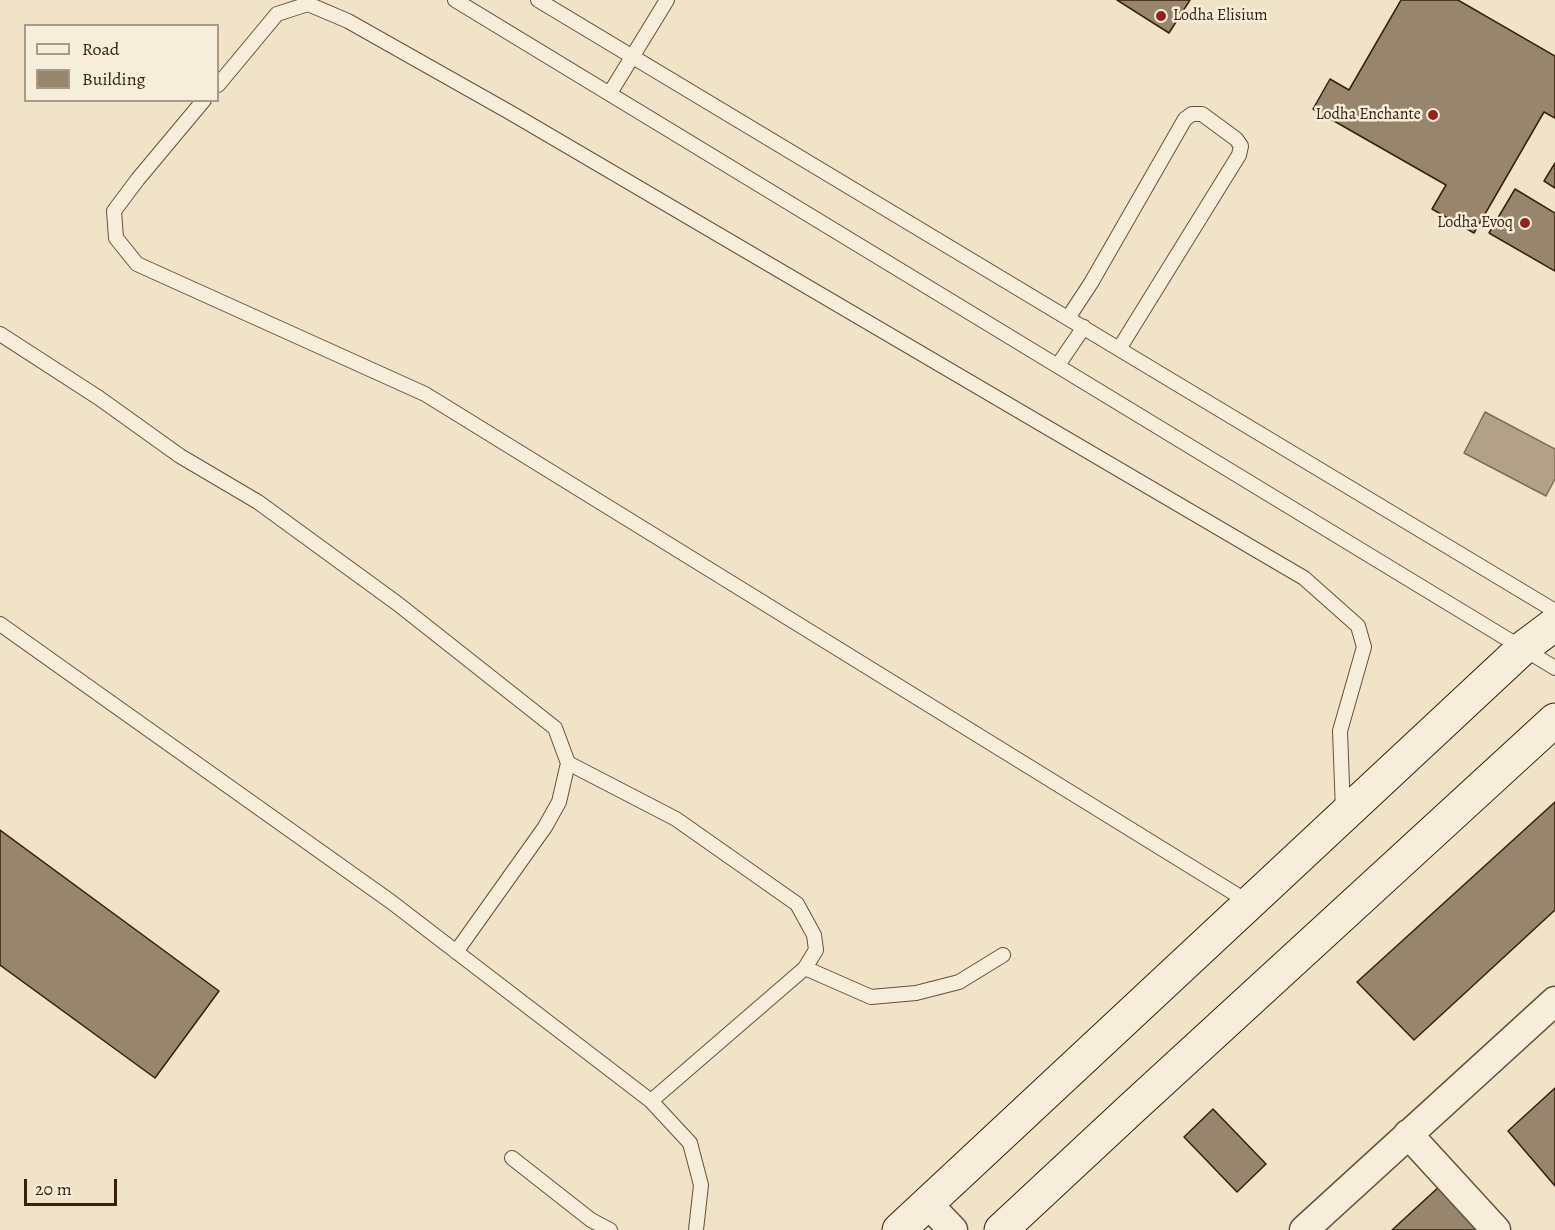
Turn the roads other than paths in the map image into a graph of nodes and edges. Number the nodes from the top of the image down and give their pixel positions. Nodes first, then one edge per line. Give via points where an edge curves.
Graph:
1 (455, 0) edge
2 (538, 0) edge
3 (666, 0) edge
4 (632, 56) junction
5 (219, 84) edge
6 (610, 93) junction
7 (202, 102) edge
8 (1068, 318) junction
9 (1084, 327) junction
10 (0, 334) edge
11 (1119, 349) junction
12 (1058, 365) junction
13 (1555, 611) edge
14 (0, 624) edge
15 (1555, 624) edge
16 (1523, 648) junction
17 (1555, 668) edge
18 (1555, 720) edge
19 (568, 763) junction
20 (1343, 816) junction
21 (1250, 903) junction
22 (456, 952) junction
23 (1003, 955) dead end
24 (805, 969) junction
25 (1555, 1001) edge
26 (651, 1101) junction
27 (1408, 1134) junction
28 (512, 1158) dead end
29 (927, 1203) junction
30 (610, 1230) edge
31 (696, 1230) edge
32 (899, 1230) edge
33 (953, 1230) edge
34 (1001, 1230) edge
35 (1304, 1230) edge
36 (1496, 1230) edge

1 - 6 lane
2 - 4 lane
3 - 4 lane
4 - 6 lane
4 - 8 lane
5 - 20 lane via 277,14 308,4 348,21 1304,578 1358,626 1364,647 1340,731
6 - 12 lane
7 - 21 lane via 114,210 116,238 137,264 425,394
8 - 9 lane
8 - 11 lane via 1185,119 1202,114 1236,139 1241,146 1239,155
9 - 11 lane
9 - 12 lane
10 - 19 lane via 180,456 258,502 398,604 555,728
11 - 13 lane
12 - 16 lane
14 - 22 lane
15 - 16 main road
16 - 17 lane
16 - 20 main road
18 - 34 main road
19 - 22 lane via 559,802 545,827
19 - 24 lane via 676,819 797,904 814,935 816,950
20 - 21 main road
21 - 29 main road
22 - 26 lane
23 - 24 lane via 959,982 916,993 871,997
24 - 26 lane
25 - 27 street
26 - 31 lane via 690,1143 701,1185
27 - 35 street
27 - 36 street
28 - 30 lane via 591,1220
29 - 32 main road
29 - 33 street

